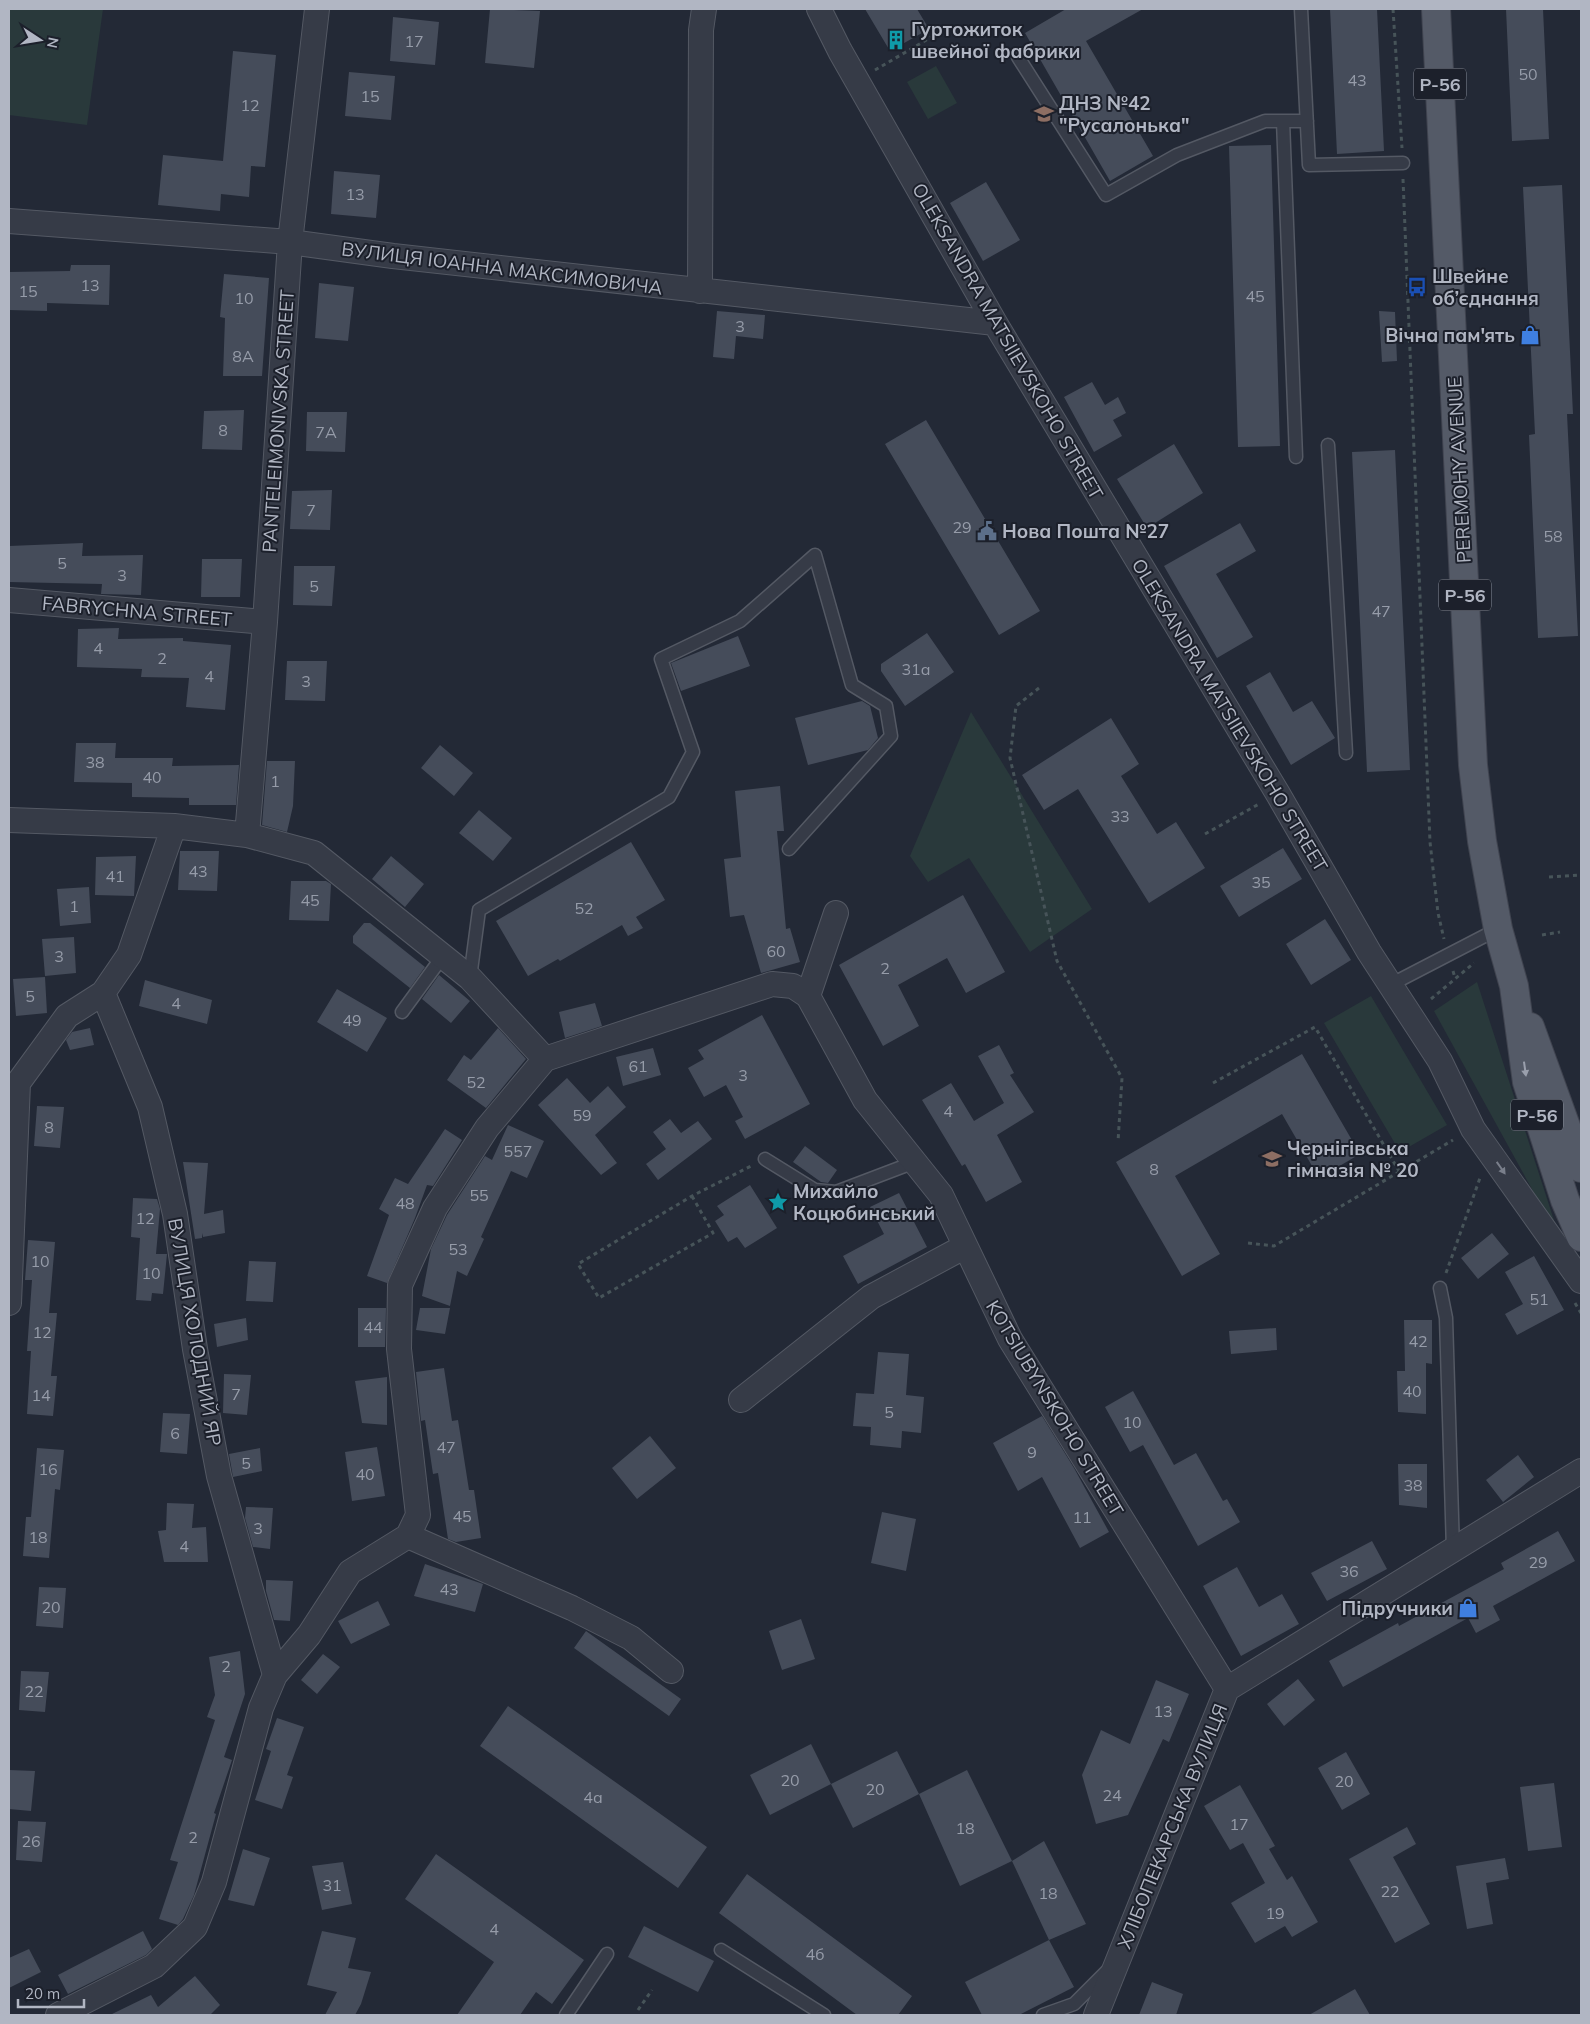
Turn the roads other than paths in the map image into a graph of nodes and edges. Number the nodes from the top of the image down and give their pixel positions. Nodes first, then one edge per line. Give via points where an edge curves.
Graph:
1 (317, 9) edge
2 (704, 9) edge
3 (819, 9) edge
4 (1302, 9) edge
5 (1436, 9) edge
6 (1018, 57) dead end
7 (1283, 121) junction
8 (1307, 121) junction
9 (1402, 163) road end
10 (9, 221) edge
11 (290, 242) junction
12 (700, 291) junction
13 (995, 323) junction
14 (1328, 444) dead end
15 (1296, 457) dead end
16 (9, 600) edge
17 (265, 622) junction
18 (1346, 753) dead end
19 (9, 820) edge
20 (174, 826) junction
21 (247, 835) junction
22 (789, 850) dead end
23 (836, 913) dead end
24 (1498, 929) junction
25 (443, 956) junction
26 (470, 978) junction
27 (1390, 985) junction
28 (1514, 986) junction
29 (103, 993) junction
30 (808, 996) junction
31 (402, 1012) dead end
32 (545, 1059) junction
33 (765, 1159) road end
34 (915, 1162) junction
35 (1581, 1168) edge
36 (1581, 1237) edge
37 (964, 1247) junction
38 (1581, 1281) edge
39 (1440, 1288) road end
40 (9, 1303) edge
41 (741, 1400) dead end
42 (1581, 1471) edge
43 (408, 1536) junction
44 (1453, 1550) junction
45 (671, 1671) dead end
46 (275, 1675) junction
47 (1226, 1690) junction
48 (721, 1950) dead end
49 (607, 1954) dead end
50 (1120, 1958) junction
51 (58, 2015) edge
52 (566, 2015) edge
53 (824, 2015) edge
54 (1043, 2015) edge
55 (1096, 2015) edge

1 - 11 street, PANTELEIMONIVSKA STREET
2 - 12 street via 701,30
3 - 13 street, OLEKSANDRA MATSIIEVSKOHO STREET
4 - 8 lane
5 - 24 main road, PEREMOHY AVENUE / Р-56 via 1473,765 1482,841
6 - 7 lane via 1106,195 1185,152 1265,121
7 - 8 lane
7 - 15 lane
8 - 9 lane via 1308,164
10 - 11 street, ВУЛИЦЯ ІОАННА МАКСИМОВИЧА
11 - 12 street, ВУЛИЦЯ ІОАННА МАКСИМОВИЧА
11 - 17 street, PANTELEIMONIVSKA STREET
12 - 13 street, ВУЛИЦЯ ІОАННА МАКСИМОВИЧА
13 - 27 street, OLEKSANDRA MATSIIEVSKOHO STREET
14 - 18 lane
16 - 17 street, FABRYCHNA STREET
17 - 21 street, PANTELEIMONIVSKA STREET
19 - 20 street
20 - 21 street
20 - 29 street via 129,955
21 - 25 street via 314,853
22 - 26 lane via 891,736 886,706 852,685 815,555 740,621 661,659 693,752 669,797 479,910
23 - 30 street
24 - 27 lane
24 - 28 main road, PEREMOHY AVENUE / Р-56
25 - 26 street
25 - 31 lane
26 - 32 street
27 -> 38 street, OLEKSANDRA MATSIIEVSKOHO STREET via 1440,1061 1473,1129
28 - 35 main road, PEREMOHY AVENUE / Р-56
28 -> 36 main road, PEREMOHY AVENUE / Р-56 via 1527,1082 1548,1150
29 - 40 street via 67,1016 18,1083
29 - 46 street, ВУЛИЦЯ ХОЛОДНИЙ ЯР via 150,1107 175,1214 219,1476
30 - 32 street via 793,986 772,984
30 - 34 street, KOTSIUBYNSKOHO STREET via 865,1100
32 - 43 street via 487,1128 445,1192 400,1285 399,1349 418,1515
33 - 34 lane via 816,1190 836,1192
34 - 37 street, KOTSIUBYNSKOHO STREET via 941,1196
37 - 41 street via 871,1297
37 - 47 street, KOTSIUBYNSKOHO STREET via 1010,1339
39 - 44 lane via 1446,1318
42 - 44 street, ХЛІБОПЕКАРСЬКА ВУЛИЦЯ
43 - 45 street via 572,1608 631,1638
43 - 46 street via 350,1572 309,1635
44 - 47 street, ХЛІБОПЕКАРСЬКА ВУЛИЦЯ
46 - 51 street via 261,1708 214,1882 194,1927 154,1966
47 - 50 street, ХЛІБОПЕКАРСЬКА ВУЛИЦЯ
48 - 53 lane
49 - 52 lane
50 - 54 lane via 1074,2004
50 - 55 street, ХЛІБОПЕКАРСЬКА ВУЛИЦЯ

